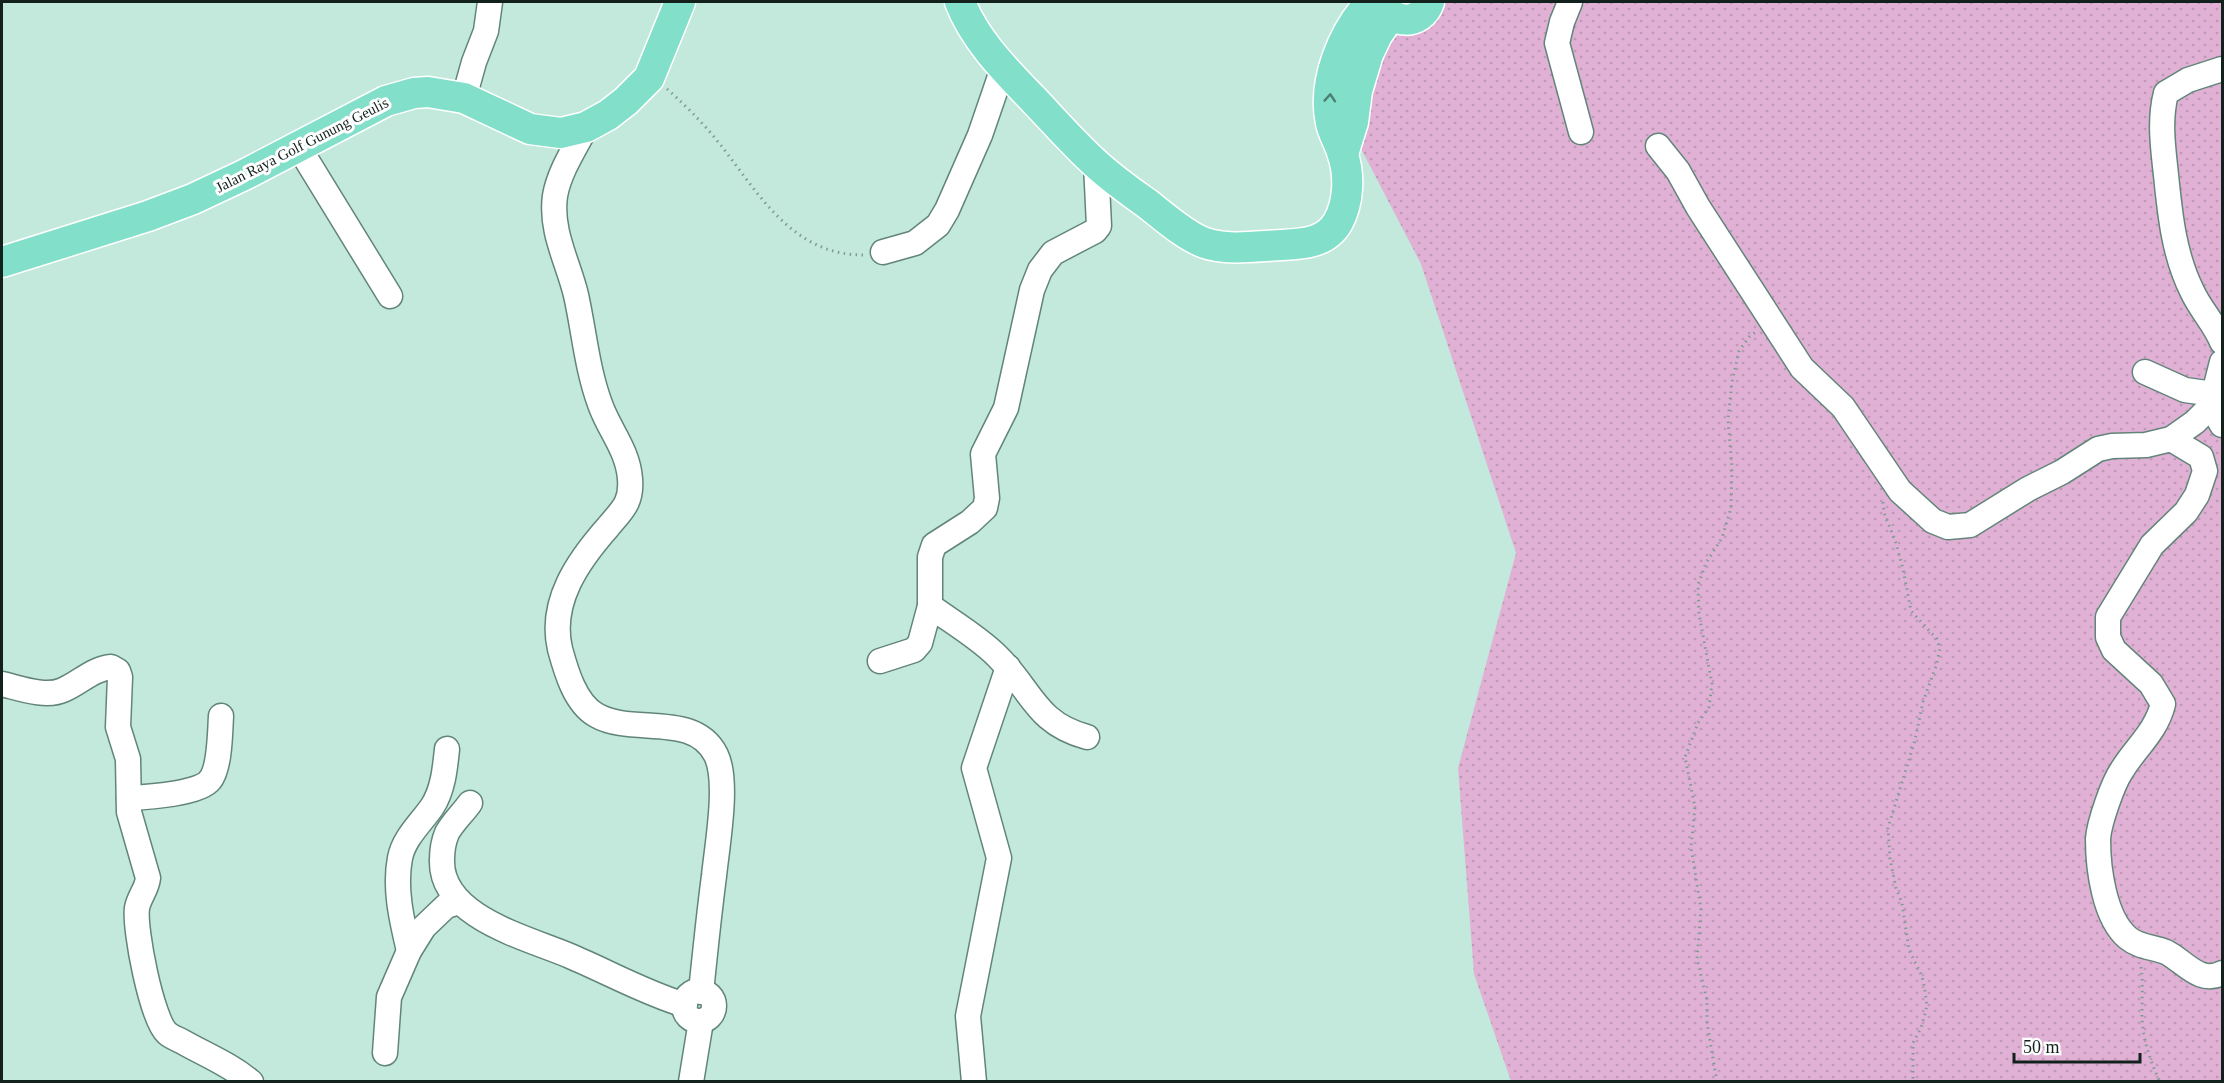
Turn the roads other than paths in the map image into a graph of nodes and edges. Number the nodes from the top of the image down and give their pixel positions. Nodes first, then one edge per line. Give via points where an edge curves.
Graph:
1 (490, 2) edge
2 (680, 2) edge
3 (960, 2) edge
4 (1429, 2) edge
5 (1570, 2) edge
6 (1382, 6) edge
7 (1003, 68) junction
8 (2223, 69) edge
9 (464, 98) junction
10 (586, 127) junction
11 (1581, 132) dead end
12 (298, 146) junction
13 (1658, 146) dead end
14 (1096, 164) junction
15 (883, 252) road end
16 (2, 262) edge
17 (390, 296) dead end
18 (2223, 342) edge
19 (2223, 362) edge
20 (2145, 372) dead end
21 (2216, 408) edge
22 (2171, 439) junction
23 (930, 606) junction
24 (880, 661) dead end
25 (1008, 667) junction
26 (2, 684) edge
27 (221, 716) dead end
28 (1087, 737) dead end
29 (447, 749) dead end
30 (129, 798) junction
31 (470, 803) dead end
32 (459, 902) junction
33 (409, 951) junction
34 (2223, 973) edge
35 (695, 1006) junction
36 (385, 1053) dead end
37 (251, 1082) edge
38 (691, 1082) edge
39 (974, 1082) edge

1 - 9 street via 486,31
2 - 10 main road, Jalan Raya Golf Gunung Geulis via 649,78 626,101
3 - 7 main road via 979,39
4 - 6 main road via 1425,10 1406,20
5 - 11 street via 1557,43
6 - 14 main road via 1343,154 1347,171 1344,208 1326,236 1285,245 1216,246 1197,239 1161,215
7 - 14 main road
7 - 15 street via 980,135 938,225 915,243
8 - 18 street via 2166,93 2161,135 2173,236 2181,266
9 - 10 main road, Jalan Raya Golf Gunung Geulis via 530,129 561,133
9 - 12 main road, Jalan Raya Golf Gunung Geulis via 428,92 396,98
10 - 35 street via 560,180 554,208 591,377 600,407 626,458 629,496 624,511 576,569 559,604 556,624 570,679 580,700 596,715 622,723 695,733 707,740 717,757 722,781 720,819
12 - 16 main road, Jalan Raya Golf Gunung Geulis via 234,180 148,216
12 - 17 street
13 - 22 street via 1678,171 1802,368 1843,407 1900,491 1933,521 1948,527 1975,523 2098,449
14 - 23 street via 1099,226 1053,254 1040,270 1006,408 982,454 987,498 984,508 934,545 930,557
19 - 21 street
20 - 21 street
21 - 22 street
22 - 34 street via 2201,457 2204,477 2191,506 2152,545 2136,569 2108,617 2107,627 2114,650 2151,684 2163,704 2152,730 2121,770 2098,837 2109,911 2123,933 2137,944 2173,956 2193,972 2205,976
23 - 24 street via 914,651
23 - 25 street
25 - 28 street via 1047,718 1059,728
25 - 39 street via 974,768 999,858 968,1016
26 - 30 street via 52,693 98,670 116,669 120,677 118,727 128,759
27 - 30 street via 216,761 209,782 194,789
29 - 33 street via 443,780 433,805 408,837 400,857 398,888
30 - 37 street via 132,827 148,878 137,909 138,930 156,1016 167,1034
31 - 32 street via 447,833 442,852 445,878
32 - 33 street via 446,906 424,927
32 - 35 street via 508,931 654,994
33 - 36 street via 389,997
35 - 38 street

